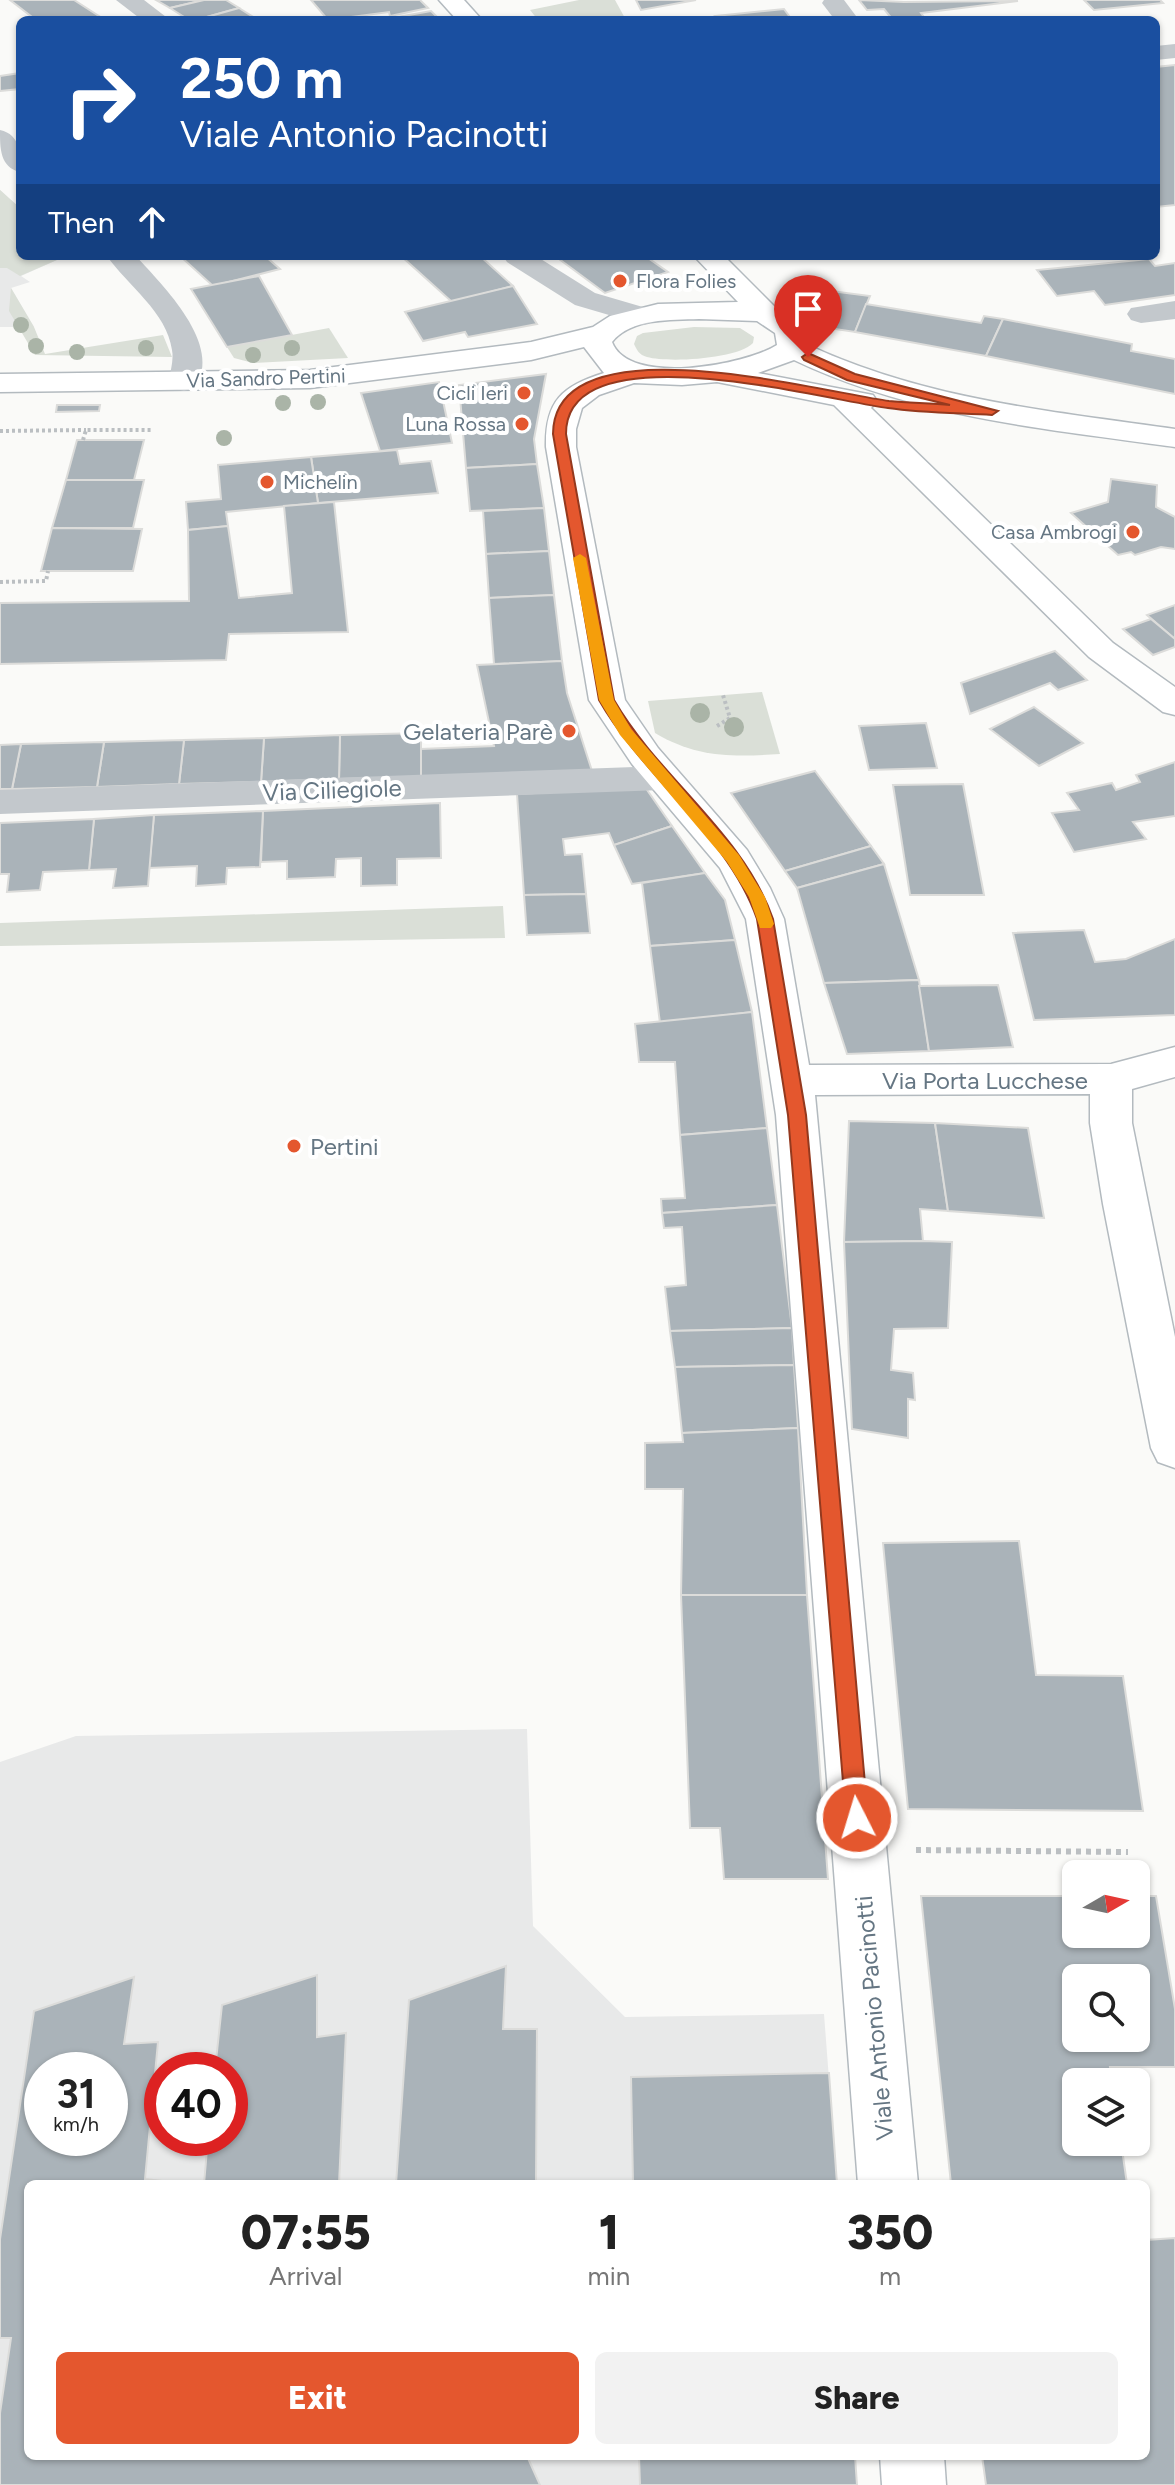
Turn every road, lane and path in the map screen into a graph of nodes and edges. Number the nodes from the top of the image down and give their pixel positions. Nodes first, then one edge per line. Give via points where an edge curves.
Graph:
1 (128, 0) edge
2 (451, 0) edge
3 (152, 16) edge
4 (466, 16) edge
5 (0, 138) edge
6 (16, 159) edge
7 (124, 260) edge
8 (523, 260) edge
9 (688, 260) edge
10 (712, 260) edge
11 (1175, 310) edge
12 (679, 311) junction
13 (766, 313) junction
14 (1141, 314) dead end
15 (643, 316) junction
16 (792, 348) junction
17 (613, 356) junction
18 (710, 374) junction
19 (184, 382) junction
20 (0, 383) edge
21 (844, 398) junction
22 (992, 411) junction
23 (86, 430) junction
24 (151, 430) dead end
25 (0, 431) edge
26 (1175, 438) edge
27 (83, 440) dead end
28 (48, 571) dead end
29 (0, 582) edge
30 (723, 695) dead end
31 (1175, 704) edge
32 (717, 726) dead end
33 (663, 778) junction
34 (0, 802) edge
35 (1175, 1062) edge
36 (1111, 1079) junction
37 (793, 1080) junction
38 (1175, 1448) edge
39 (859, 1849) junction
40 (1128, 1852) dead end
41 (888, 2180) edge
42 (912, 2460) edge
43 (914, 2485) edge

1 - 3 street
2 - 4 street
5 - 6 street
7 - 19 street via 184,341
8 - 15 street via 585,299
9 - 12 street via 694,289
10 - 13 street
11 - 14 street
12 - 13 street
12 - 15 street
13 - 16 street via 787,327
15 - 17 street via 617,322
16 - 18 street via 768,363
16 - 22 street via 851,377
17 - 18 street
17 - 19 street, Via Sandro Pertini via 531,351 310,379
17 - 33 street, Viale Antonio Pacinotti via 589,388 568,402 560,434 607,700 625,732
18 - 21 street
19 - 20 street, Via Sandro Pertini
21 - 22 street
21 - 31 street via 1101,650
22 - 26 street
23 - 24 path
23 - 25 path
23 - 27 path
28 - 29 path via 46,581
30 - 32 path via 730,718
33 - 34 street, Via Ciliegiole
33 - 37 street, Viale Antonio Pacinotti via 733,858 757,897
35 - 36 street, Via Porta Lucchese
36 - 37 street, Via Porta Lucchese
36 - 38 street via 1111,1123
37 - 39 street, Viale Antonio Pacinotti
39 - 40 path
39 - 41 street, Viale Antonio Pacinotti
42 - 43 street

